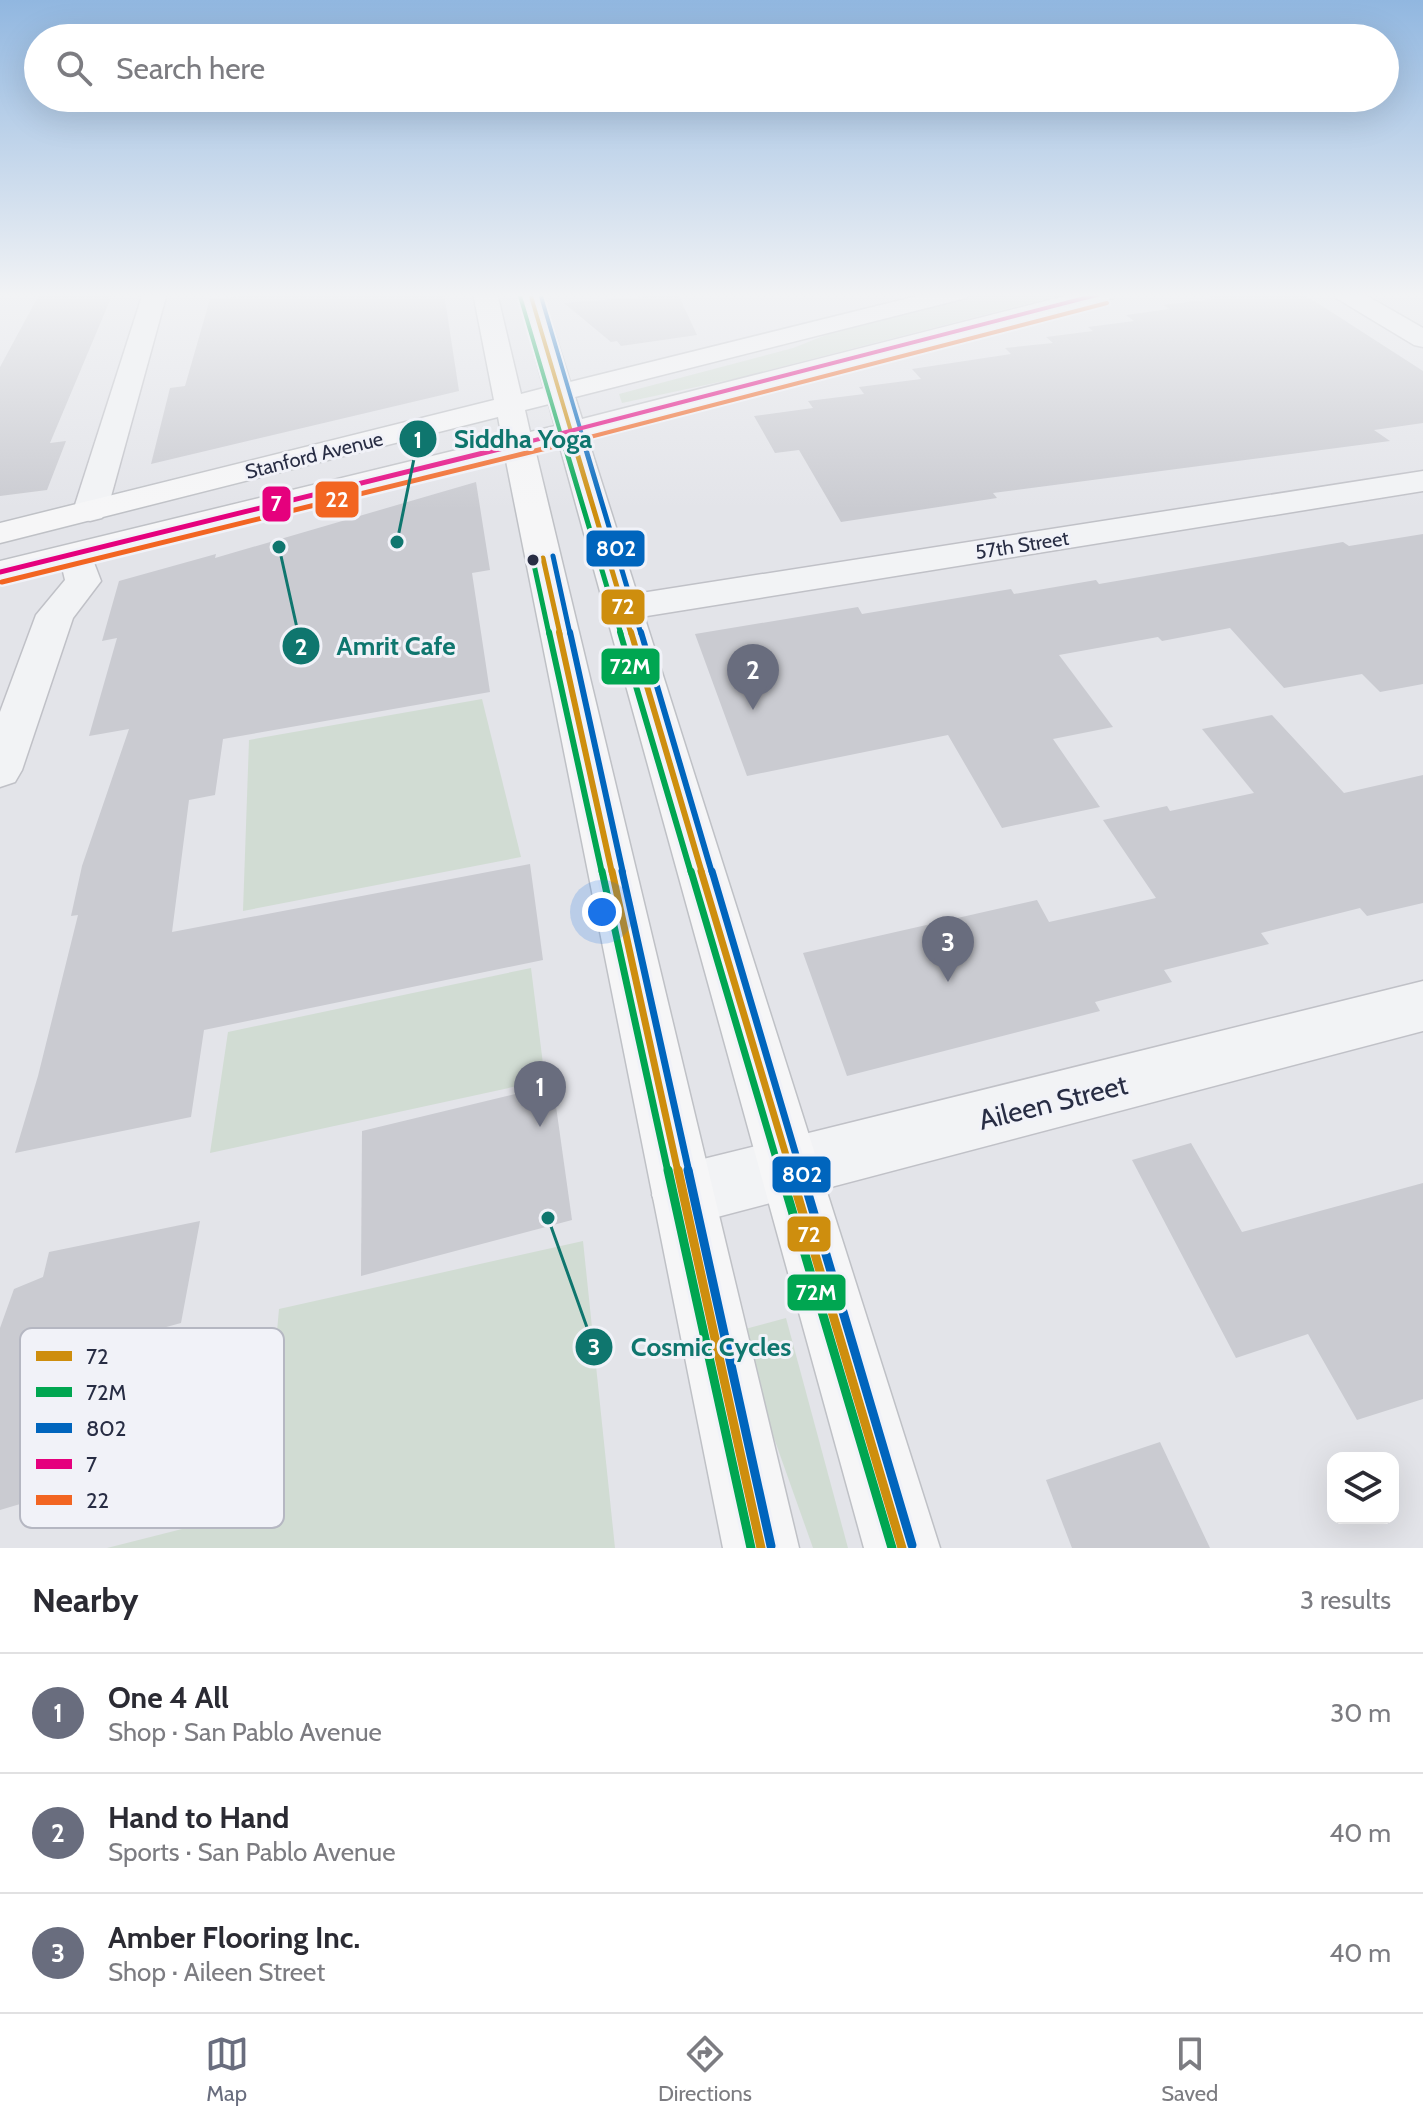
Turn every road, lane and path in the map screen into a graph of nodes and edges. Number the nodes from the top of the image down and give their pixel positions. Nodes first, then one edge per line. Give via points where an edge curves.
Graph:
1 (133, 365) edge
2 (500, 365) edge
3 (551, 365) edge
4 (667, 365) edge
5 (824, 365) edge
6 (559, 392) junction
7 (513, 425) junction
8 (570, 431) junction
9 (1423, 481) edge
10 (90, 511) junction
11 (0, 533) edge
12 (76, 555) junction
13 (0, 572) edge
14 (622, 608) junction
15 (0, 770) edge
16 (1423, 1006) edge
17 (790, 1169) junction
18 (683, 1195) junction
19 (761, 1548) edge
20 (902, 1548) edge

1 - 10 street
2 - 7 main road
3 - 6 main road
4 - 6 main road, Stanford Avenue
5 - 8 main road, Stanford Avenue
6 - 7 main road, Stanford Avenue
6 - 8 main road
7 - 8 main road, Stanford Avenue
7 - 10 main road, Stanford Avenue
7 - 12 main road, Stanford Avenue
7 - 18 main road
8 - 14 main road
9 - 14 street, 57th Street
10 - 11 main road, Stanford Avenue
12 - 13 main road, Stanford Avenue
12 - 15 street via 83,581 55,615
14 - 17 main road
16 - 17 street, Aileen Street
17 - 18 street, Aileen Street
17 - 20 main road
18 - 19 main road

